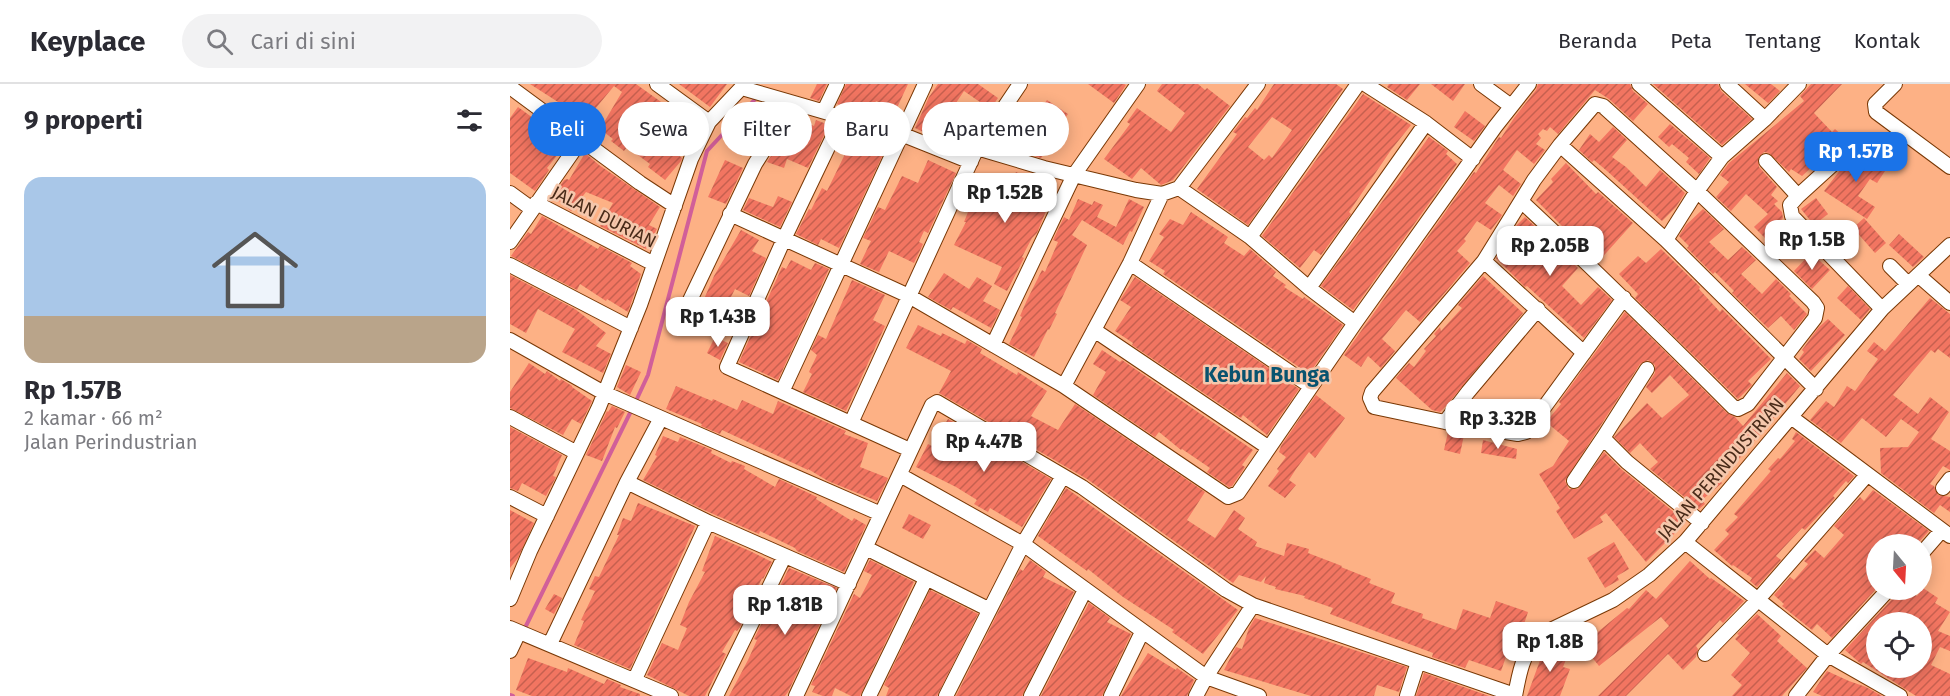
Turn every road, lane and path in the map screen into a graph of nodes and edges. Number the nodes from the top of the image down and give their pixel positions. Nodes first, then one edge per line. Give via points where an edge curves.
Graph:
1 (657, 84) edge
2 (837, 84) edge
3 (925, 84) edge
4 (1020, 84) edge
5 (1138, 84) edge
6 (1258, 84) edge
7 (1358, 84) edge
8 (1481, 84) edge
9 (1529, 84) edge
10 (1639, 84) edge
11 (1726, 84) edge
12 (1799, 84) edge
13 (1895, 84) edge
14 (1374, 86) edge
15 (510, 87) edge
16 (745, 87) edge
17 (530, 102) edge
18 (682, 102) edge
19 (828, 102) edge
20 (1008, 102) edge
21 (1512, 106) junction
22 (824, 111) edge
23 (910, 115) edge
24 (1765, 119) junction
25 (709, 122) edge
26 (1426, 123) junction
27 (910, 138) edge
28 (1560, 146) junction
29 (1853, 146) dead end
30 (570, 156) edge
31 (603, 156) edge
32 (692, 156) edge
33 (760, 156) edge
34 (824, 156) edge
35 (891, 156) edge
36 (973, 156) edge
37 (1006, 156) edge
38 (1722, 157) junction
39 (1473, 159) junction
40 (1766, 160) dead end
41 (971, 162) junction
42 (1950, 167) edge
43 (1074, 175) junction
44 (1179, 188) junction
45 (1697, 191) junction
46 (510, 193) edge
47 (1162, 194) junction
48 (1798, 196) junction
49 (1521, 201) junction
50 (534, 206) junction
51 (675, 206) junction
52 (730, 214) junction
53 (1250, 237) junction
54 (784, 239) junction
55 (1666, 240) junction
56 (510, 242) edge
57 (1950, 245) edge
58 (1484, 261) junction
59 (1130, 263) junction
60 (654, 264) junction
61 (841, 264) junction
62 (510, 266) edge
63 (1890, 267) dead end
64 (1913, 280) junction
65 (1309, 288) junction
66 (909, 296) junction
67 (1624, 298) junction
68 (1950, 303) edge
69 (1538, 309) junction
70 (1882, 309) junction
71 (682, 317) dead end
72 (1355, 323) junction
73 (631, 328) junction
74 (1094, 330) junction
75 (510, 340) edge
76 (993, 345) junction
77 (1584, 353) junction
78 (1783, 357) junction
79 (1647, 369) dead end
80 (1064, 386) junction
81 (1310, 386) junction
82 (1816, 389) junction
83 (782, 392) junction
84 (604, 393) junction
85 (510, 417) edge
86 (1791, 417) junction
87 (661, 418) junction
88 (1445, 422) junction
89 (851, 423) junction
90 (1603, 438) junction
91 (1269, 448) junction
92 (910, 450) junction
93 (577, 453) junction
94 (900, 475) junction
95 (1867, 475) junction
96 (1063, 476) junction
97 (1574, 481) dead end
98 (627, 482) junction
99 (510, 497) edge
100 (881, 514) junction
101 (547, 516) junction
102 (708, 522) junction
103 (1702, 523) junction
104 (1946, 533) edge
105 (1685, 542) junction
106 (1023, 544) junction
107 (1932, 545) edge
108 (866, 548) junction
109 (784, 557) junction
110 (515, 572) edge
111 (926, 579) junction
112 (849, 584) junction
113 (1085, 590) junction
114 (510, 599) edge
115 (1757, 600) junction
116 (1879, 600) edge
117 (1253, 605) junction
118 (988, 609) junction
119 (519, 632) edge
120 (1142, 632) junction
121 (550, 645) junction
122 (510, 651) edge
123 (1705, 654) dead end
124 (1828, 655) junction
125 (1418, 663) junction
126 (1206, 677) junction
127 (635, 679) junction
128 (671, 696) edge
129 (716, 696) edge
130 (796, 696) edge
131 (870, 696) edge
132 (946, 696) edge
133 (1031, 696) edge
134 (1111, 696) edge
135 (1196, 696) edge
136 (1259, 696) edge
137 (1407, 696) edge
138 (1515, 696) edge
139 (1796, 696) edge
140 (1900, 696) edge

1 - 18 street
2 - 19 street
3 - 23 street
4 - 20 street
5 - 43 street
6 - 44 street
7 - 53 street
8 - 21 street
9 - 21 street
10 - 38 street
11 - 24 street
12 - 24 street
13 - 42 street via 1875,104 1876,112
14 - 26 street
15 - 17 street
16 - 22 street
16 - 25 street
21 - 39 street
24 - 38 street
26 - 39 street
26 - 65 street
27 - 41 street
28 - 45 street via 1598,103
28 - 49 street
28 - 55 street
29 - 48 street
30 - 50 street
31 - 51 street
32 - 51 street
33 - 52 street
34 - 54 street
35 - 61 street
36 - 41 street
37 - 43 street
38 - 45 street
39 - 72 street
40 - 48 street
41 - 66 street
43 - 47 street
43 - 76 street
44 - 47 street
44 - 53 street
45 - 55 street
45 - 78 street via 1817,308 1815,318
46 - 50 street, JALAN DURIAN
47 - 59 street
48 - 70 street via 1790,205 1792,216
49 - 58 street
49 - 67 street
50 - 56 street
50 - 60 street, JALAN DURIAN
51 - 60 street
52 - 54 street
52 - 71 street
53 - 65 street
54 - 61 street
54 - 83 street via 727,365
55 - 78 street
57 - 64 street, JALAN PERINDUSTRIAN
58 - 69 street
58 - 88 street via 1370,398 1374,407
59 - 74 street
59 - 81 street
60 - 73 street
61 - 66 street
61 - 83 street
62 - 73 street
63 - 64 street
64 - 68 street
64 - 70 street, JALAN PERINDUSTRIAN
65 - 72 street
66 - 76 street
66 - 89 street
67 - 77 street
67 - 78 street via 1738,409 1748,404
69 - 77 street
69 - 88 street
70 - 82 street, JALAN PERINDUSTRIAN
72 - 81 street
73 - 84 street
74 - 80 street
74 - 91 street
75 - 84 street
76 - 80 street
77 - 88 street via 1526,432
78 - 82 street
79 - 90 street
80 - 91 street via 1228,497 1238,493
81 - 91 street
82 - 86 street, JALAN PERINDUSTRIAN
83 - 89 street
84 - 87 street
84 - 93 street
85 - 93 street
86 - 95 street
86 - 103 street, JALAN PERINDUSTRIAN
87 - 98 street
87 - 100 street
89 - 92 street
90 - 97 street
90 - 103 street
92 - 94 street
92 - 96 street via 937,402
93 - 101 street
94 - 100 street
94 - 106 street
95 - 104 street
95 - 115 street
96 - 106 street
96 - 117 street
98 - 102 street
98 - 121 street
99 - 101 street
100 - 108 street
101 - 110 street
102 - 109 street
102 - 127 street
103 - 105 street, JALAN PERINDUSTRIAN
104 - 107 street
105 - 115 street
105 - 138 street, JALAN PERINDUSTRIAN via 1649,575 1613,600 1538,636 1529,646 1519,672
106 - 113 street
106 - 118 street
108 - 111 street
108 - 112 street
109 - 112 street
109 - 129 street
110 - 114 street
111 - 118 street
111 - 131 street
112 - 130 street
113 - 120 street
113 - 133 street
115 - 123 street
115 - 124 street
116 - 124 street
117 - 125 street
117 - 126 street
118 - 132 street
119 - 121 street
119 - 122 street
120 - 126 street
120 - 134 street
121 - 127 street
124 - 139 street
124 - 140 street
125 - 137 street
125 - 138 street
126 - 135 street
126 - 136 street
127 - 128 street

